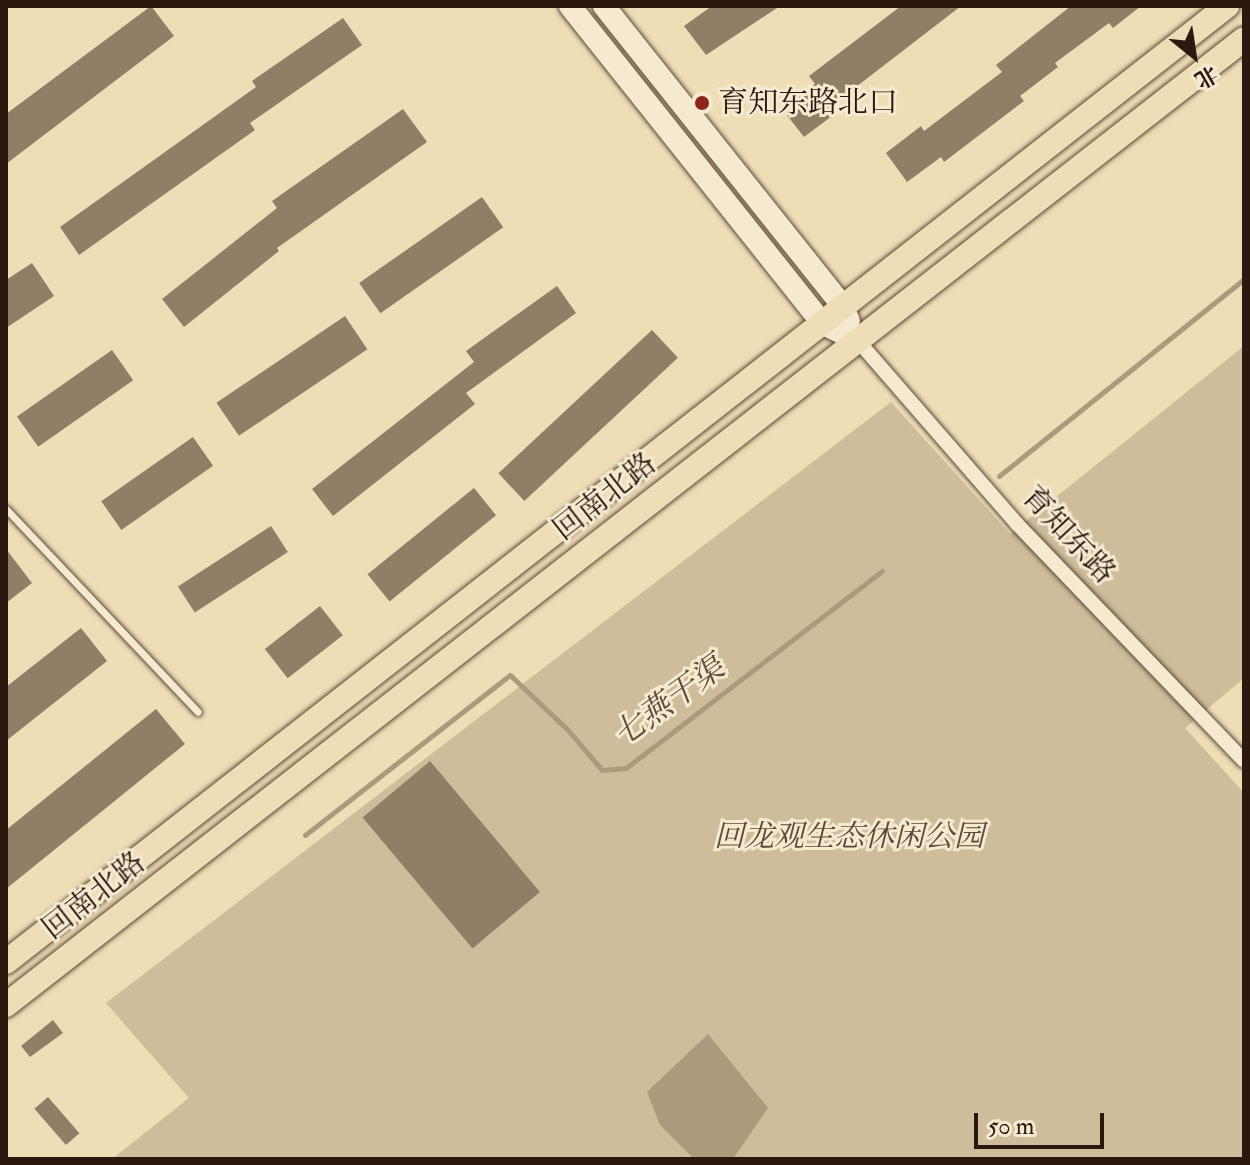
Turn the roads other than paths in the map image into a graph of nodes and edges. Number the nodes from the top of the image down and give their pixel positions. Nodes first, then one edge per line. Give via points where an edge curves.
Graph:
1 (570, 6) edge
2 (604, 6) edge
3 (1227, 6) edge
4 (1244, 39) edge
5 (843, 307) junction
6 (822, 323) junction
7 (858, 341) junction
8 (6, 509) edge
9 (198, 712) dead end
10 (1244, 761) edge
11 (6, 962) edge
12 (6, 1005) edge

1 - 6 main road, 育知东路
2 - 5 main road, 育知东路
3 - 5 main road, 回南北路
4 - 7 main road, 回南北路
5 - 6 main road, 回南北路
5 - 7 main road, 育知东路
6 - 7 main road, 育知东路
6 - 11 main road, 回南北路
7 - 10 street, 育知东路 via 1017,524
7 - 12 main road, 回南北路
8 - 9 lane

